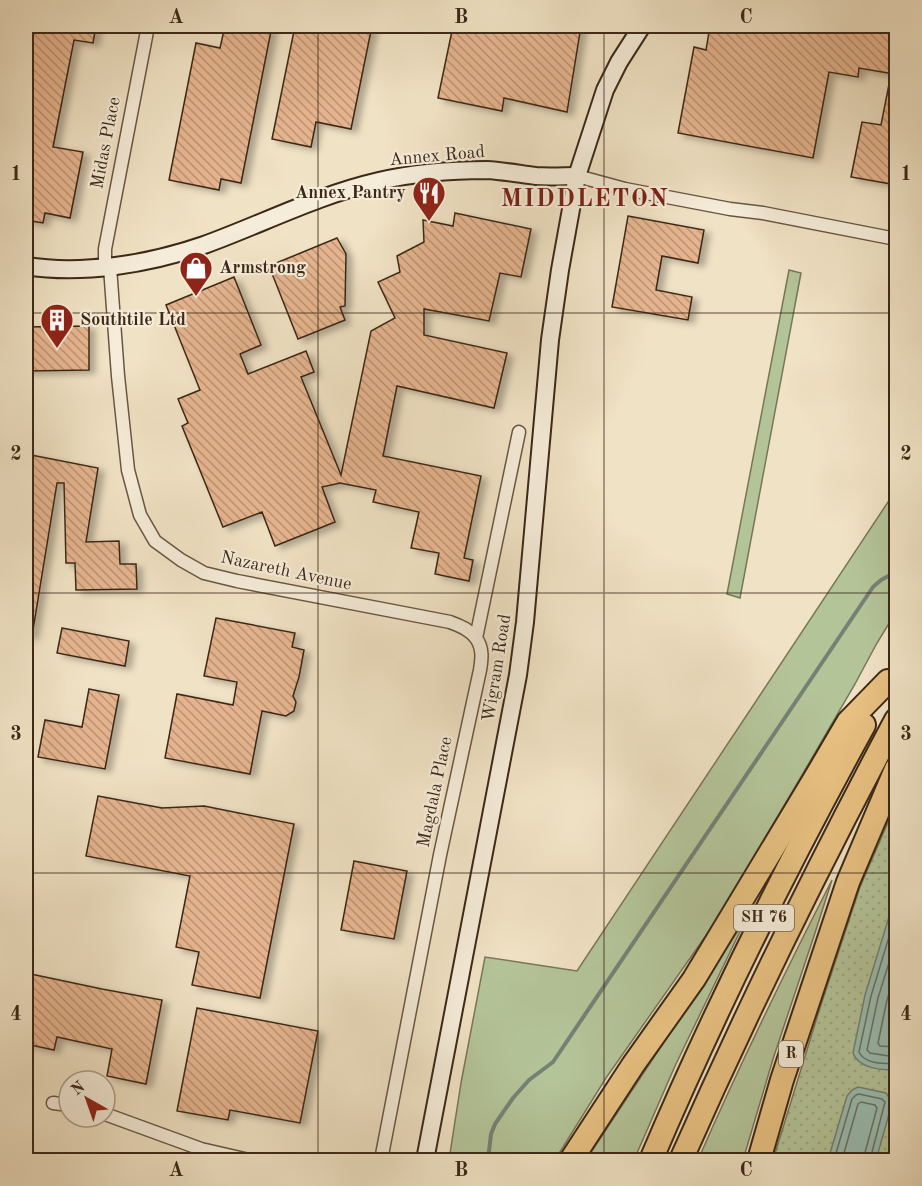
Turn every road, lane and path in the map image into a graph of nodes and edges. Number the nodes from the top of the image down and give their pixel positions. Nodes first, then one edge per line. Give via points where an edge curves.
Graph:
1 (148, 26) edge
2 (642, 26) edge
3 (577, 176) junction
4 (897, 240) edge
5 (26, 266) edge
6 (108, 268) junction
7 (519, 432) dead end
8 (476, 638) junction
9 (892, 673) edge
10 (897, 720) edge
11 (897, 769) edge
12 (53, 1103) dead end
13 (57, 1103) edge
14 (117, 1118) edge
15 (249, 1161) edge
16 (381, 1161) edge
17 (425, 1161) edge
18 (571, 1161) edge
19 (651, 1161) edge
20 (681, 1161) edge
21 (759, 1161) edge

1 - 6 street, Midas Place via 105,249
2 - 3 main road, Wigram Road via 605,90
3 - 4 street, Annex Road via 625,189
3 - 6 main road, Annex Road via 441,171 379,181 344,190 204,245
3 - 17 main road, Wigram Road via 550,339 518,675
5 - 6 main road, Annex Road
6 - 8 street, Nazareth Avenue via 128,470 140,515 155,541 204,573 450,622 466,628
7 - 8 street, Magdala Place
8 - 16 street, Magdala Place via 482,656 480,670
9 - 18 highway via 848,722 699,969
9 - 19 highway, SH 76 via 750,945
10 - 20 highway, SH 76 via 771,963
11 - 21 highway, R via 848,882
12 - 13 street
14 - 15 street via 201,1149

